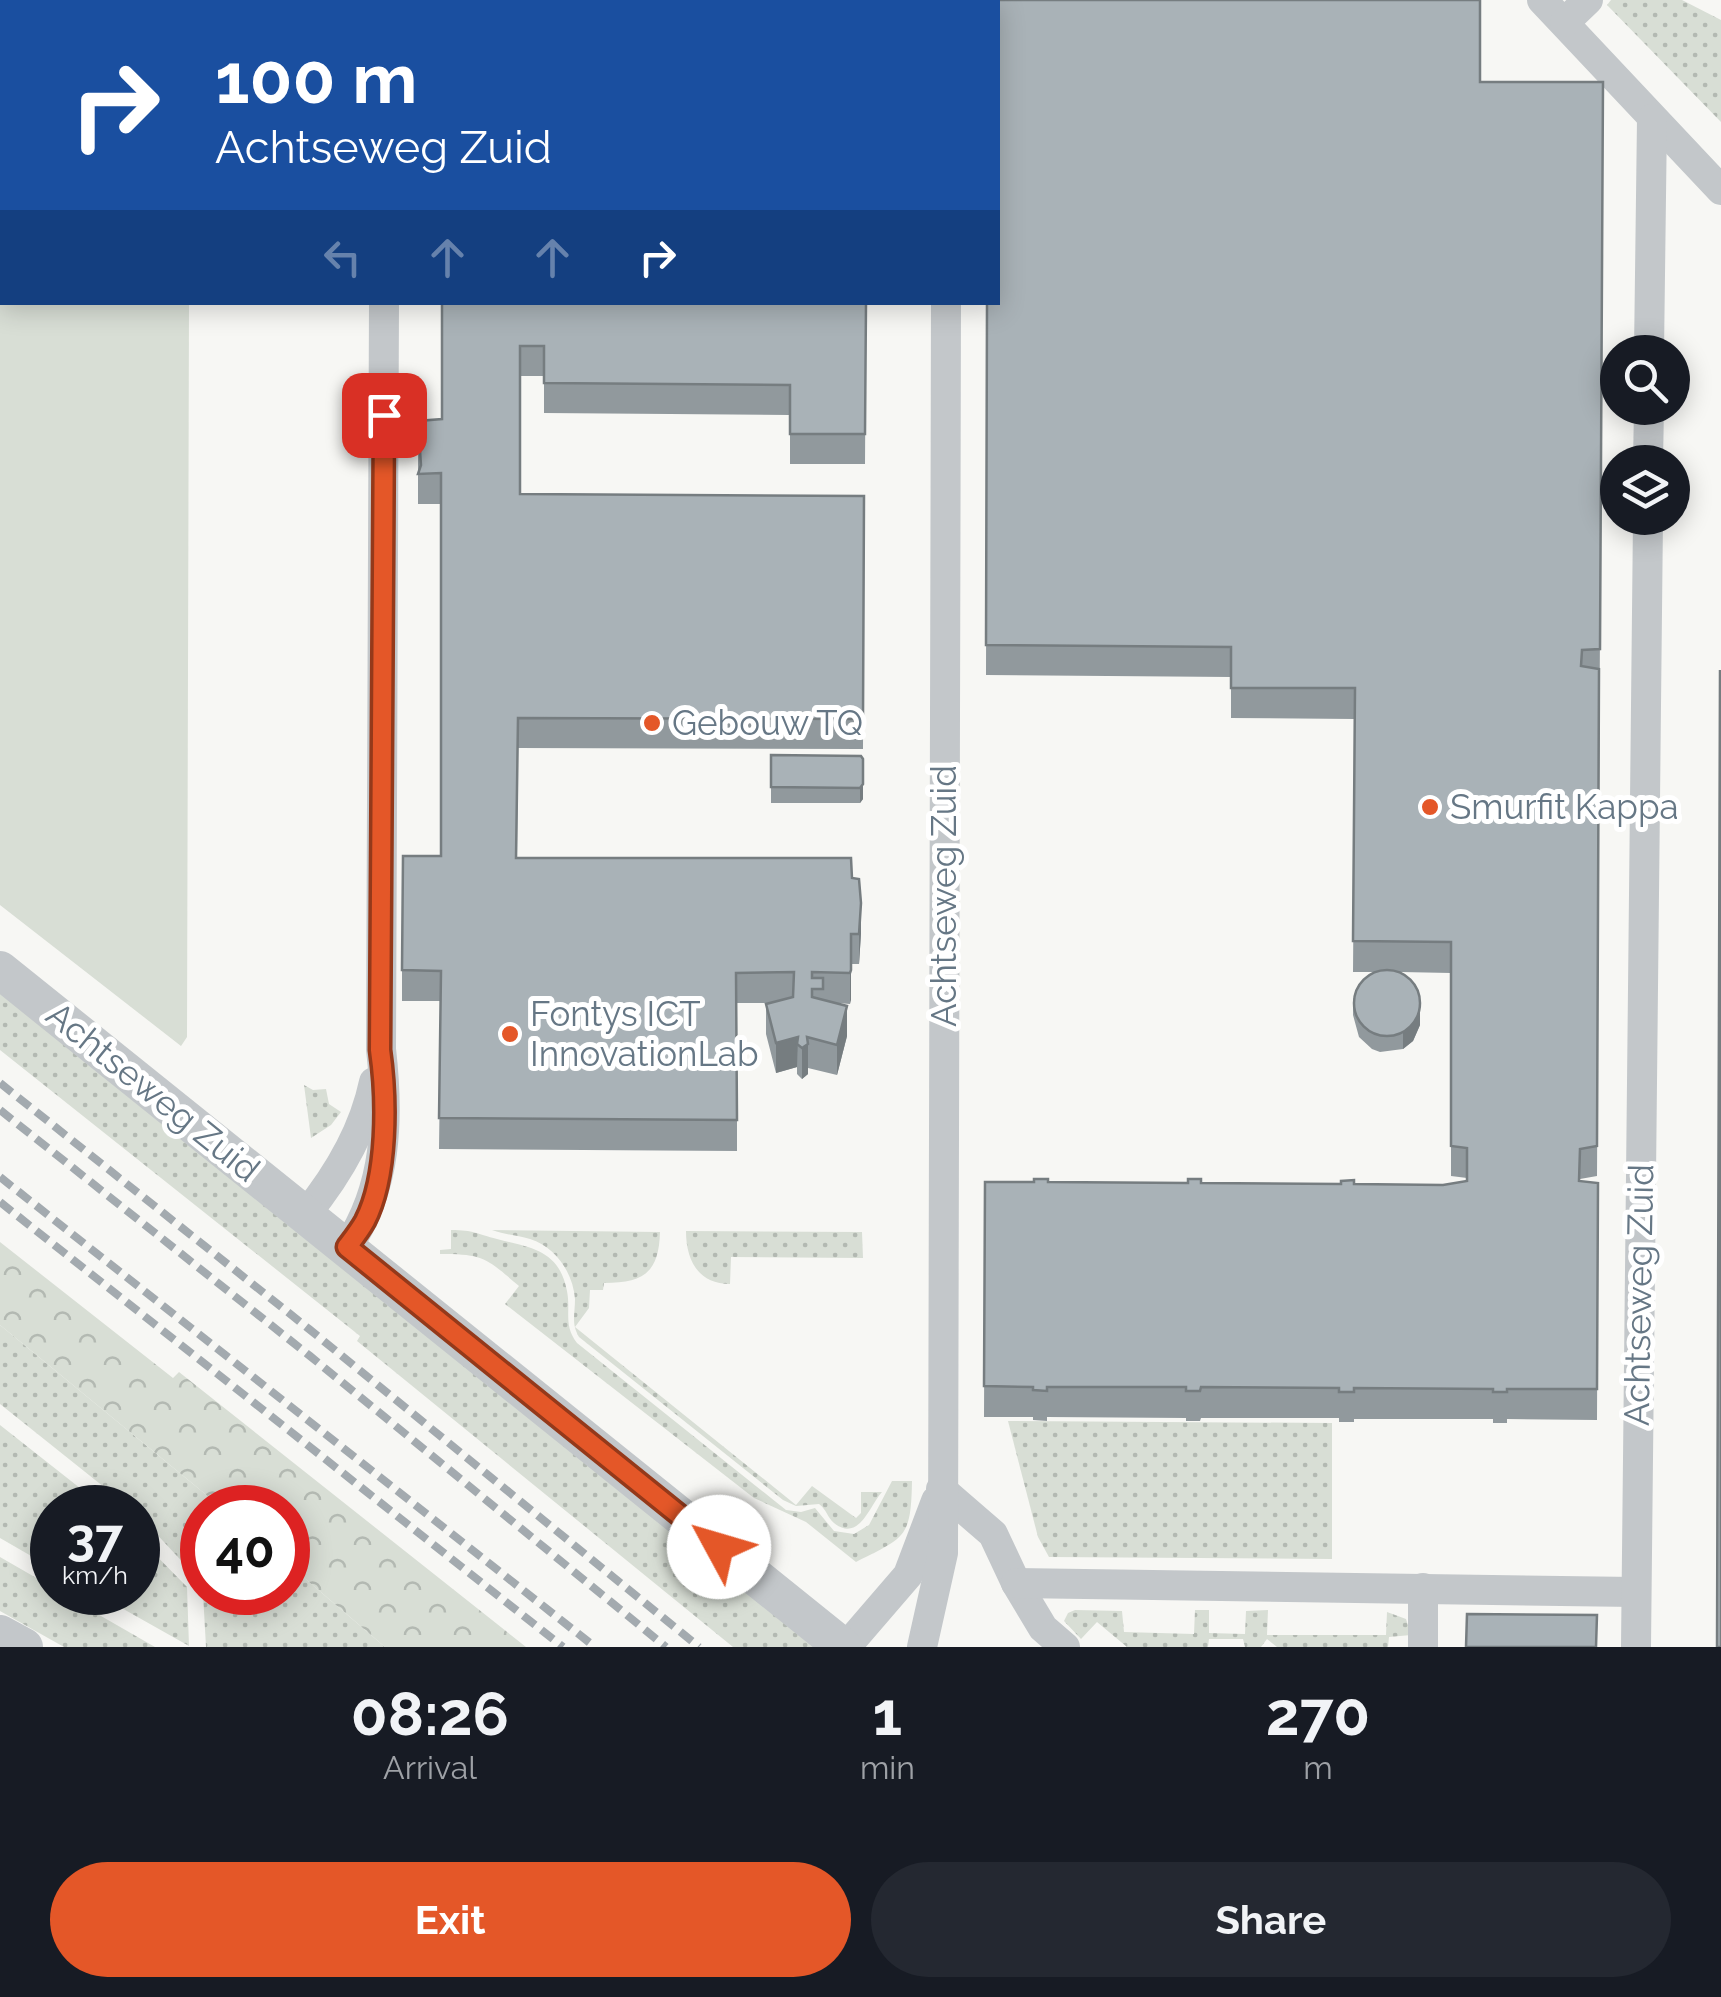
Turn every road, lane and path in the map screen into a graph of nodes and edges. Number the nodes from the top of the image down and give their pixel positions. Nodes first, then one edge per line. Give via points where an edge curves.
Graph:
1 (1542, 0) edge
2 (1588, 0) edge
3 (1565, 22) junction
4 (1652, 120) junction
5 (1721, 190) edge
6 (384, 305) edge
7 (946, 305) edge
8 (1650, 335) edge
9 (1648, 535) edge
10 (0, 970) edge
11 (380, 1050) junction
12 (306, 1214) junction
13 (347, 1247) junction
14 (941, 1489) junction
15 (1016, 1583) junction
16 (1423, 1588) junction
17 (1635, 1592) junction
18 (0, 1634) edge
19 (24, 1647) edge
20 (845, 1647) edge
21 (922, 1647) edge
22 (1065, 1647) edge
23 (1423, 1647) edge
24 (1636, 1647) edge

1 - 3 street
2 - 3 street
3 - 4 street
4 - 5 street
4 - 8 street
6 - 11 street
7 - 14 street, Achtseweg Zuid
9 - 17 street, Achtseweg Zuid
10 - 12 street, Achtseweg Zuid
11 - 12 street via 367,1114
11 - 13 street via 386,1095 382,1158 366,1220
12 - 13 street, Achtseweg Zuid
13 - 20 street, Achtseweg Zuid
14 - 15 street via 993,1534
14 - 20 street, Achtseweg Zuid via 908,1575
14 - 21 street, Achtseweg Zuid via 943,1553
15 - 16 street
15 - 22 street via 1043,1628
16 - 17 street
16 - 23 street
17 - 24 street, Achtseweg Zuid
18 - 19 street

